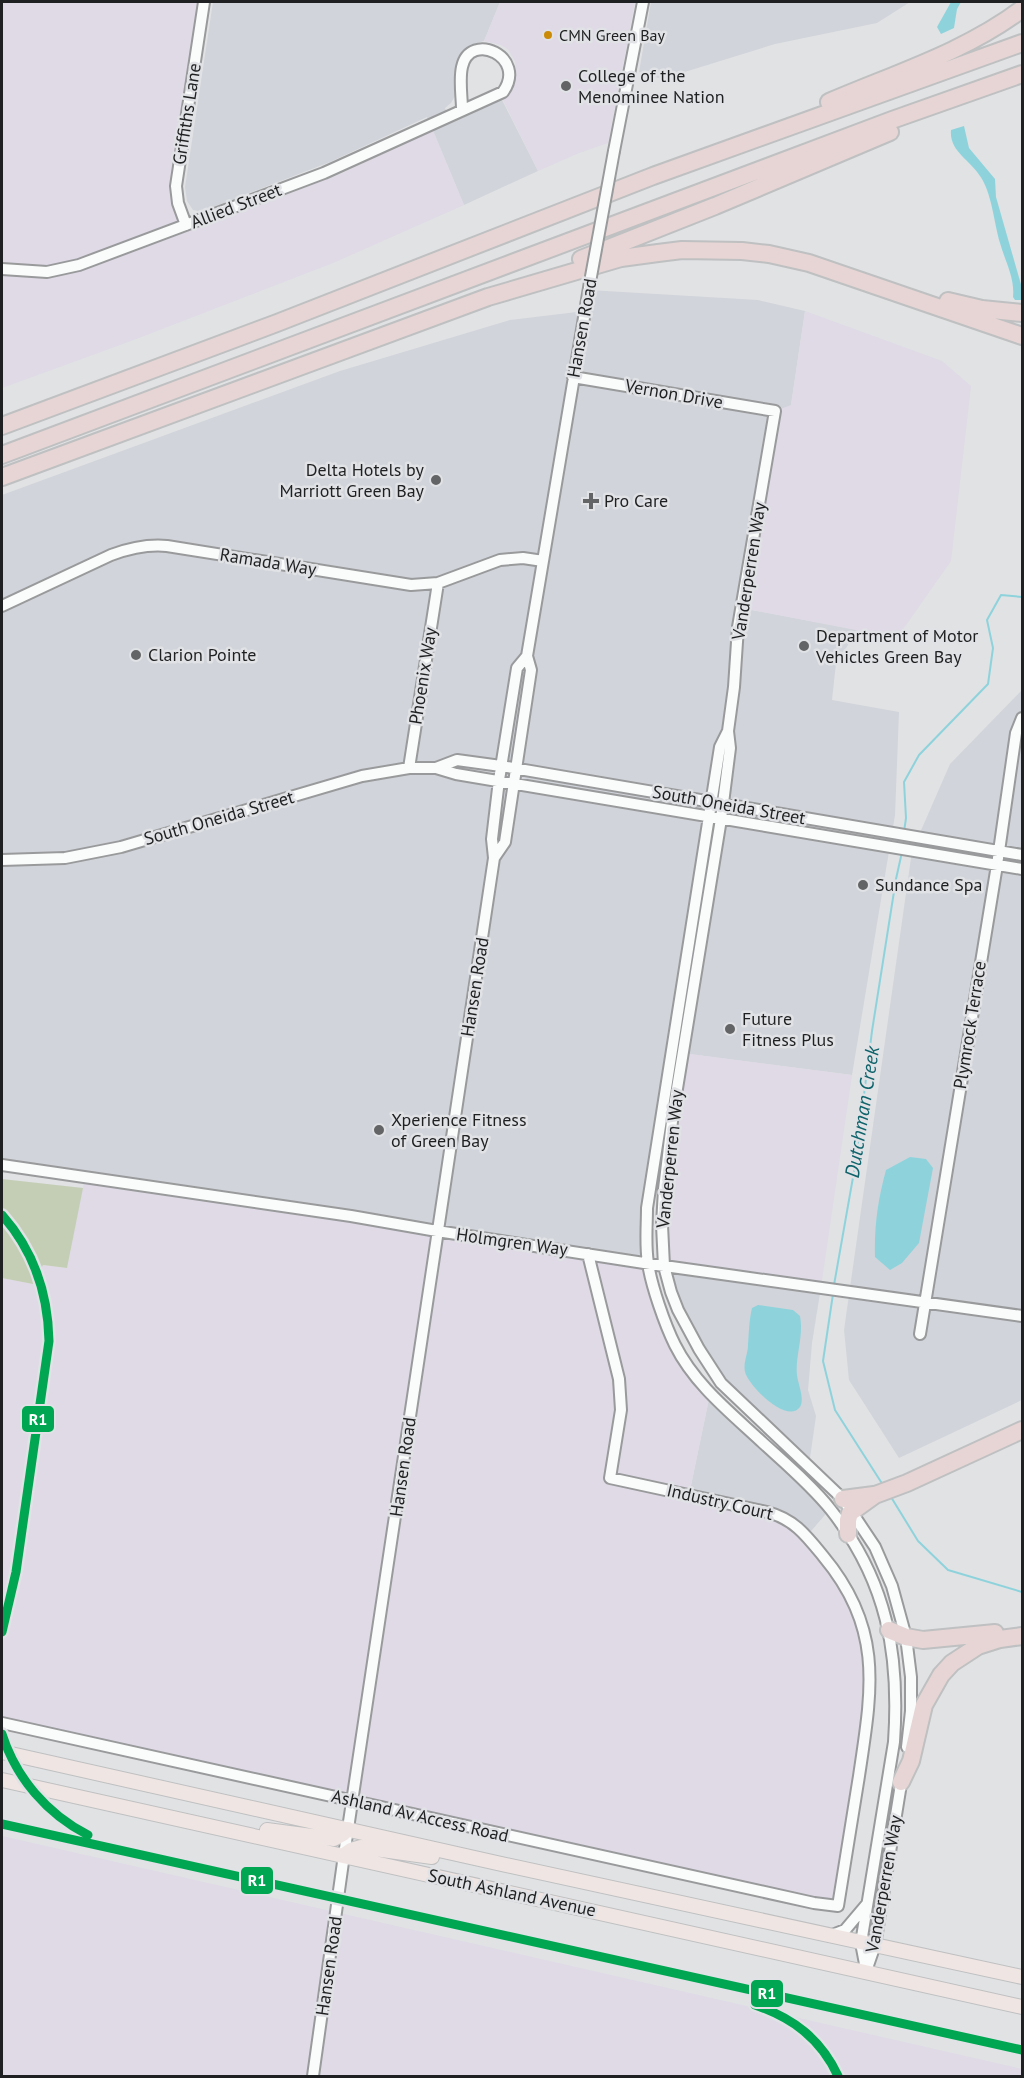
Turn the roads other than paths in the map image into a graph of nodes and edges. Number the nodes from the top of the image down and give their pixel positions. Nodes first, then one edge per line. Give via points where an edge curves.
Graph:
1 (204, 2) edge
2 (643, 2) edge
3 (1023, 9) edge
4 (1023, 43) edge
5 (1022, 74) edge
6 (462, 110) junction
7 (653, 176) junction
8 (186, 225) junction
9 (2, 269) edge
10 (488, 297) junction
11 (909, 297) junction
12 (1023, 313) edge
13 (1023, 336) edge
14 (573, 377) junction
15 (775, 411) joint
16 (24, 417) junction
17 (2, 418) edge
18 (2, 426) edge
19 (2, 455) edge
20 (5, 477) edge
21 (543, 561) junction
22 (438, 583) junction
23 (2, 606) edge
24 (527, 656) junction
25 (1023, 718) edge
26 (501, 766) junction
27 (409, 768) junction
28 (436, 768) junction
29 (516, 768) junction
30 (499, 780) junction
31 (514, 783) junction
32 (717, 803) junction
33 (715, 818) junction
34 (999, 851) junction
35 (1023, 855) edge
36 (494, 858) junction
37 (2, 860) edge
38 (997, 865) junction
39 (1023, 869) edge
40 (2, 1165) edge
41 (437, 1231) junction
42 (588, 1254) junction
43 (648, 1263) junction
44 (664, 1266) junction
45 (925, 1302) junction
46 (1023, 1316) edge
47 (920, 1334) dead end
48 (1023, 1430) edge
49 (848, 1505) junction
50 (848, 1534) junction
51 (889, 1630) junction
52 (1023, 1634) edge
53 (906, 1637) junction
54 (2, 1723) edge
55 (2, 1752) edge
56 (2, 1780) edge
57 (902, 1782) junction
58 (352, 1800) junction
59 (224, 1829) junction
60 (348, 1829) junction
61 (344, 1855) junction
62 (497, 1863) junction
63 (867, 1903) junction
64 (838, 1906) joint
65 (830, 1936) junction
66 (861, 1943) junction
67 (875, 1945) junction
68 (866, 1971) junction
69 (1023, 1977) edge
70 (1023, 2007) edge
71 (313, 2076) edge

1 - 8 street, Griffiths Lane via 176,186
2 - 14 street, Hansen Road, bridge
3 - 7 highway via 956,49
4 - 7 highway
5 - 10 highway via 902,128
5 - 19 highway
6 - 6 street, Allied Street via 503,92 508,85 509,73 498,52 479,50 465,60 461,68
6 - 8 street, Allied Street via 324,173
7 - 16 highway via 278,323
8 - 9 street, Allied Street via 64,269
10 - 11 highway via 621,258 682,250 769,254 809,263
10 - 20 highway
11 - 12 highway
11 - 13 highway
14 - 15 street, Vernon Drive
14 - 21 street, Hansen Road
15 - 32 street, Vanderperren Way via 738,627 728,731 720,747
16 - 17 highway
16 - 18 highway
21 - 22 street, Ramada Way via 500,560
21 - 24 street, Hansen Road
22 - 23 street, Ramada Way via 398,584 153,545 111,555
22 - 27 street, Phoenix Way
24 - 26 street, Hansen Road via 517,668
24 - 29 street, Hansen Road via 531,670
25 - 34 street, Plymrock Terrace via 1016,733
26 - 28 street, South Oneida Street via 457,760
26 - 29 street, South Oneida Street
26 - 30 street, Hansen Road
27 - 28 street, South Oneida Street
27 - 37 street, South Oneida Street via 362,776 93,854
28 - 30 street, South Oneida Street
29 - 31 street, Hansen Road
29 - 32 street, South Oneida Street
30 - 31 street, South Oneida Street
30 - 36 street, Hansen Road via 492,839
31 - 33 street, South Oneida Street
31 - 36 street, Hansen Road via 505,842
32 - 33 street, Vanderperren Way
32 - 34 street, South Oneida Street
33 - 38 street, South Oneida Street
33 - 43 street, Vanderperren Way via 647,1208
33 - 44 street, Vanderperren Way via 663,1189
34 - 35 street, South Oneida Street
34 - 38 street, Plymrock Terrace
36 - 41 street, Hansen Road
38 - 39 street, South Oneida Street
38 - 45 street, Plymrock Terrace
40 - 41 street, Holmgren Way
41 - 42 street, Holmgren Way
41 - 58 street, Hansen Road
42 - 43 street, Holmgren Way
42 - 64 street, Industry Court via 620,1378 621,1410 610,1478 789,1520 843,1582 860,1620 869,1660 870,1704
43 - 44 street, Holmgren Way
43 - 50 street, Vanderperren Way via 675,1345 693,1373 710,1395 830,1509
44 - 45 street, Holmgren Way
44 - 49 street, Vanderperren Way via 678,1310 721,1383
45 - 46 street, Holmgren Way
45 - 47 street, Plymrock Terrace
48 - 49 highway via 907,1483
49 - 50 highway
49 - 53 street, Vanderperren Way via 885,1568
50 - 51 street, Vanderperren Way via 869,1569
51 - 53 highway
51 - 63 street, Vanderperren Way via 896,1682 895,1731
52 - 53 highway via 931,1640
52 - 57 highway via 978,1646 941,1675 924,1705
53 - 57 street, Vanderperren Way via 911,1711
54 - 58 street, Ashland Av Access Road
55 - 60 main road, South Ashland Avenue
56 - 59 main road, South Ashland Avenue
57 - 67 street, Vanderperren Way
58 - 60 street, Hansen Road
58 - 64 street, Ashland Av Access Road
59 - 60 main road via 244,1827 334,1839
59 - 61 main road, South Ashland Avenue
60 - 61 street, Hansen Road
60 - 62 main road, South Ashland Avenue
61 - 62 main road via 361,1847
61 - 68 main road, South Ashland Avenue
61 - 71 street, Hansen Road
62 - 65 main road, South Ashland Avenue
63 - 65 street via 845,1930
63 - 66 street, Vanderperren Way
65 - 66 main road, South Ashland Avenue
66 - 67 main road, South Ashland Avenue
66 - 68 street, Vanderperren Way
67 - 68 street, Vanderperren Way
67 - 69 main road, South Ashland Avenue
68 - 70 main road, South Ashland Avenue

